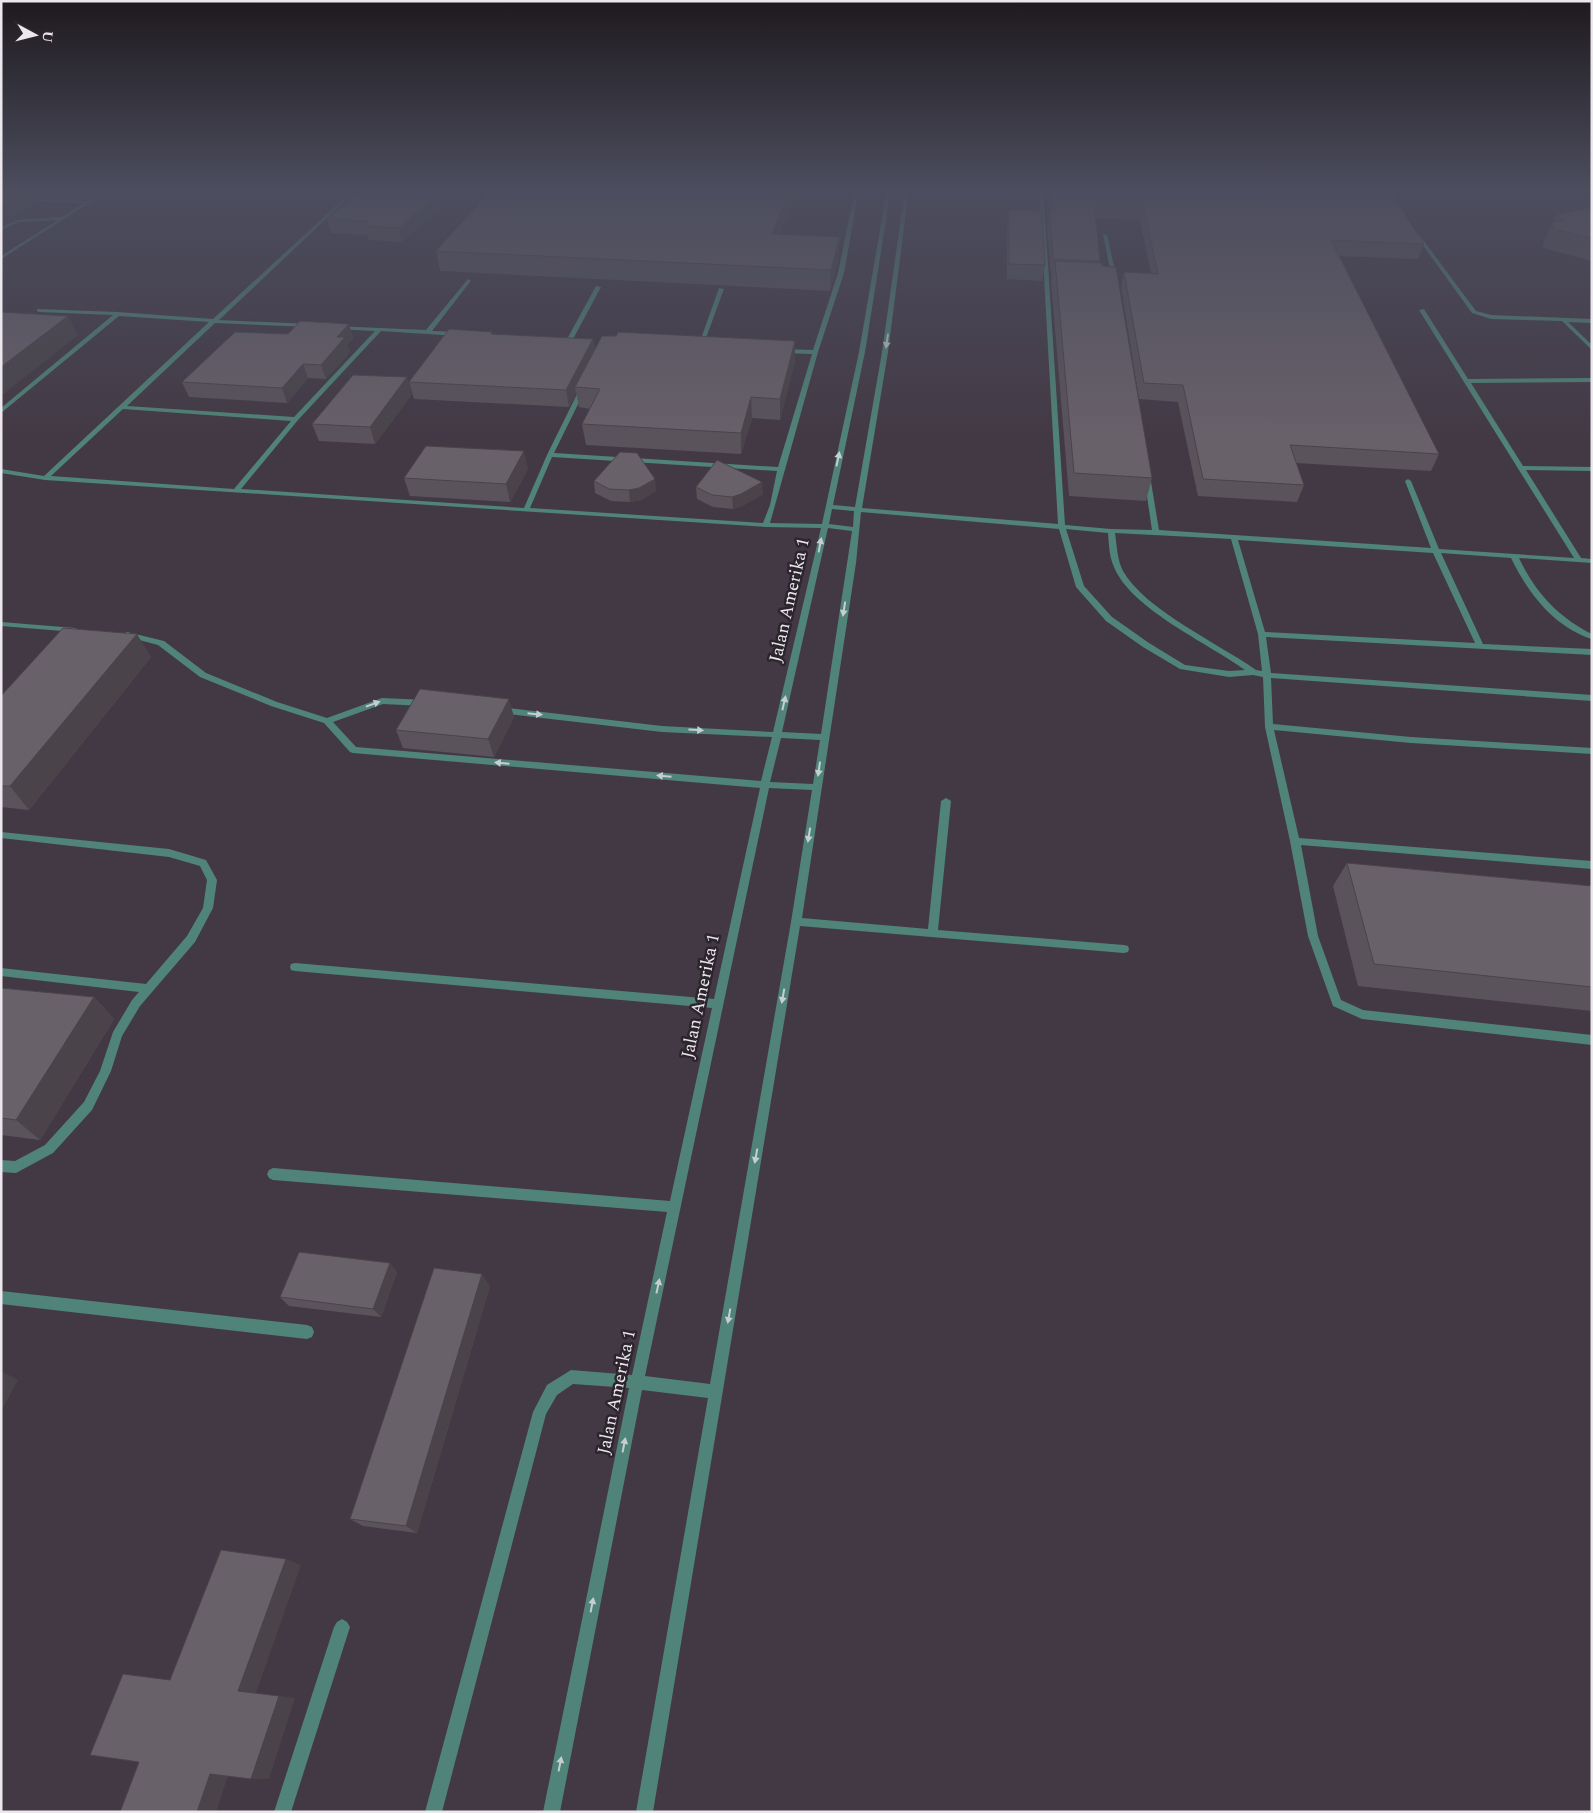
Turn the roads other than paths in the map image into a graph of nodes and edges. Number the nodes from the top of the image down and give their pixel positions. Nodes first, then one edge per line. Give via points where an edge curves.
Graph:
1 (265, 274) edge
2 (842, 274) edge
3 (875, 274) edge
4 (896, 274) edge
5 (1113, 274) edge
6 (1445, 274) edge
7 (1046, 276) joint
8 (1054, 277) edge
9 (1106, 280) edge
10 (468, 281) edge
11 (1115, 281) junction
12 (598, 287) edge
13 (721, 290) edge
14 (1117, 290) edge
15 (40, 310) dead end
16 (1422, 310) dead end
17 (118, 314) junction
18 (1564, 320) junction
19 (214, 321) junction
20 (1592, 321) edge
21 (312, 326) edge
22 (331, 327) edge
23 (380, 329) junction
24 (428, 332) junction
25 (466, 334) edge
26 (560, 340) edge
27 (569, 341) junction
28 (578, 342) edge
29 (691, 346) edge
30 (700, 346) junction
31 (709, 347) edge
32 (1592, 348) edge
33 (773, 350) edge
34 (815, 352) junction
35 (589, 377) edge
36 (1592, 380) edge
37 (1467, 381) junction
38 (121, 407) junction
39 (1, 411) edge
40 (296, 419) junction
41 (550, 455) junction
42 (1145, 464) edge
43 (1522, 468) junction
44 (781, 469) junction
45 (1592, 469) edge
46 (1, 471) edge
47 (46, 478) junction
48 (1408, 481) dead end
49 (236, 491) junction
50 (828, 507) junction
51 (858, 509) junction
52 (526, 510) junction
53 (766, 525) junction
54 (824, 526) junction
55 (1062, 526) junction
56 (856, 529) junction
57 (1111, 531) junction
58 (1156, 532) junction
59 (1234, 538) junction
60 (1436, 551) junction
61 (1514, 556) junction
62 (1579, 560) junction
63 (1592, 561) edge
64 (1, 624) edge
65 (80, 630) edge
66 (120, 633) edge
67 (1262, 634) junction
68 (1592, 637) edge
69 (1480, 646) junction
70 (1592, 652) edge
71 (1253, 672) junction
72 (1267, 676) junction
73 (1592, 698) edge
74 (436, 703) edge
75 (495, 710) edge
76 (328, 721) junction
77 (1270, 727) junction
78 (777, 734) junction
79 (824, 737) junction
80 (1592, 751) edge
81 (765, 785) junction
82 (817, 787) junction
83 (946, 801) dead end
84 (1, 836) edge
85 (1295, 841) junction
86 (1592, 865) edge
87 (796, 922) junction
88 (933, 933) junction
89 (1124, 948) dead end
90 (295, 968) dead end
91 (1, 972) edge
92 (146, 988) junction
93 (718, 1004) junction
94 (1592, 1040) edge
95 (1, 1166) edge
96 (273, 1174) dead end
97 (674, 1207) junction
98 (1, 1297) edge
99 (307, 1332) dead end
100 (637, 1382) junction
101 (716, 1392) junction
102 (342, 1627) dead end
103 (282, 1812) edge
104 (433, 1812) edge
105 (551, 1812) edge
106 (644, 1812) edge

1 - 19 lane
2 - 34 lane
50 -> 3 lane, Jalan Amerika 1 via 862,352
4 -> 51 lane
5 - 11 lane
6 - 18 lane via 1474,312 1491,317
7 - 8 lane
7 - 55 lane
9 - 11 lane
10 - 24 lane
11 - 14 lane
12 - 27 lane
13 - 30 lane
15 - 17 lane
16 - 37 lane
17 - 19 lane
17 - 39 lane
18 - 20 lane
18 - 32 lane
19 - 21 lane
19 - 38 lane
22 - 23 lane
23 - 24 lane
23 - 40 lane
24 - 25 lane
26 - 27 lane
27 - 28 lane
29 - 30 lane
30 - 31 lane
33 - 34 lane
34 - 44 lane
35 - 41 lane
36 - 37 lane
37 - 43 lane
38 - 40 lane
38 - 47 lane
40 - 49 lane
41 - 44 lane
41 - 52 lane
42 - 58 lane
43 - 45 lane
43 - 62 lane
44 - 53 lane
46 - 47 lane
47 - 49 lane
48 - 60 lane
49 - 52 lane
50 - 51 lane
50 - 54 lane, Jalan Amerika 1
51 - 55 lane
51 - 56 lane
52 - 53 lane
53 - 54 lane
54 - 56 lane
78 -> 54 lane, Jalan Amerika 1
55 - 57 lane
55 - 71 lane via 1080,587 1109,619 1184,667 1229,674
56 -> 79 lane
57 - 58 lane
57 - 71 lane via 1120,572 1131,588 1151,606
58 - 59 lane
59 - 60 lane
59 - 67 lane
60 - 61 lane
60 - 69 lane
61 - 62 lane
61 - 68 lane via 1536,596 1562,622
62 - 63 lane
64 - 65 lane
66 - 76 lane via 161,643 203,675 274,704
67 - 69 lane
67 - 72 lane
69 - 70 lane
71 - 72 lane
72 - 73 lane
72 - 77 lane
76 -> 74 lane via 382,701
75 -> 78 lane via 662,729
81 -> 76 lane via 353,750
77 - 80 lane
77 - 85 lane
78 - 79 lane
78 - 81 lane, Jalan Amerika 1
79 -> 82 lane
81 - 82 lane
81 - 93 lane, Jalan Amerika 1
82 -> 87 lane
83 - 88 lane
84 - 92 lane via 169,853 203,863 212,880 208,908 191,939
85 - 86 lane
85 - 94 lane via 1314,936 1337,1003 1362,1014
87 - 88 lane
87 -> 101 lane
88 - 89 lane
90 - 93 lane
91 - 92 lane
92 - 95 lane via 116,1034 105,1071 88,1106 49,1149 16,1167
93 - 97 lane, Jalan Amerika 1
96 - 97 lane
100 -> 97 lane, Jalan Amerika 1
98 - 99 lane
100 - 101 lane
100 - 104 lane via 571,1377 552,1390 540,1412
105 -> 100 lane, Jalan Amerika 1
101 - 106 lane
102 - 103 lane

